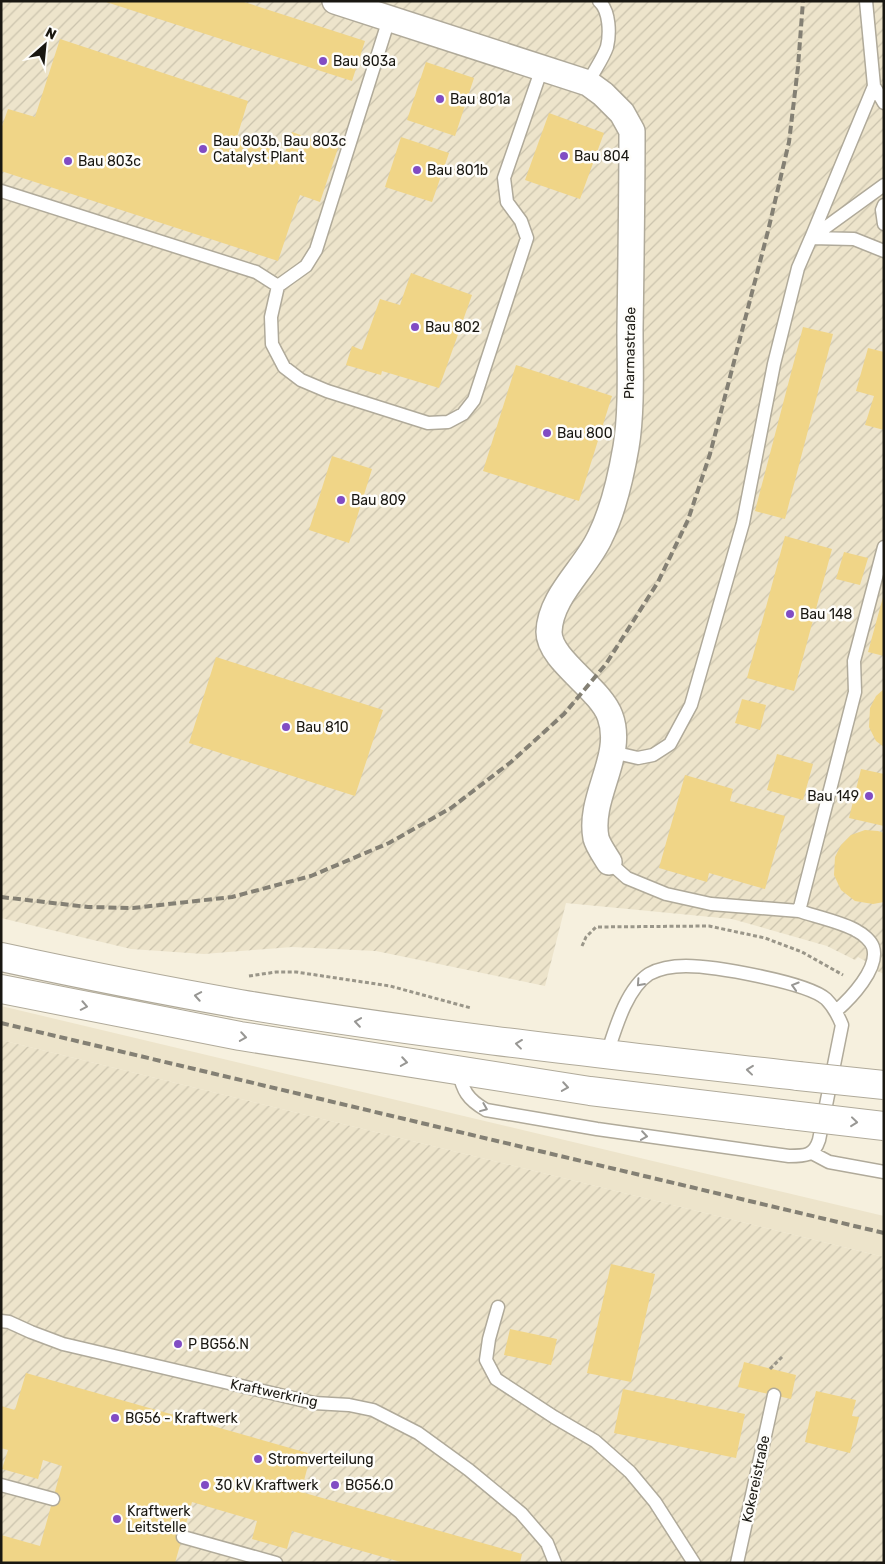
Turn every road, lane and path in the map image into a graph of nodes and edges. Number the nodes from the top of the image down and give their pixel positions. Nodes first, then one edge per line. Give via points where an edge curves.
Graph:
1 (335, 1) edge
2 (599, 1) edge
3 (866, 1) edge
4 (389, 19) junction
5 (542, 68) junction
6 (588, 83) junction
7 (874, 86) junction
8 (884, 103) edge
9 (884, 185) edge
10 (1, 191) edge
11 (884, 205) edge
12 (884, 224) edge
13 (811, 238) junction
14 (884, 251) edge
15 (278, 286) junction
16 (884, 547) edge
17 (612, 752) junction
18 (609, 862) joint
19 (799, 911) junction
20 (582, 946) dead end
21 (1, 957) edge
22 (860, 986) junction
23 (1, 989) edge
24 (836, 1011) junction
25 (607, 1054) junction
26 (458, 1070) junction
27 (884, 1085) edge
28 (884, 1126) edge
29 (812, 1153) junction
30 (884, 1172) edge
31 (498, 1307) dead end
32 (1, 1321) edge
33 (783, 1356) dead end
34 (770, 1369) dead end
35 (774, 1395) dead end
36 (1, 1485) edge
37 (53, 1499) dead end
38 (183, 1536) dead end
39 (276, 1563) edge
40 (555, 1563) edge
41 (694, 1563) edge
42 (737, 1563) edge

1 - 4 street, Pharmastraße
2 - 6 lane via 604,5 608,18 607,47
3 - 7 lane
4 - 5 street, Pharmastraße
4 - 15 lane via 316,250 306,266
5 - 6 street, Pharmastraße
5 - 15 lane via 504,178 508,202 521,220 527,238 474,400 463,414 448,422 428,423 301,380 284,367 272,344 271,317
6 - 17 street, Pharmastraße via 622,113 632,131 630,396 627,438 612,505 600,538 558,601 551,616 549,634 557,653 602,701 610,717 614,743
7 - 8 lane
7 - 13 lane
9 - 13 lane
10 - 15 lane via 256,272
11 - 12 lane
13 - 14 lane via 854,239
13 - 17 lane via 798,268 774,364 743,523 691,705 670,744 653,755 638,758
16 - 19 lane via 854,660 855,692
17 - 18 street, Pharmastraße via 595,812 596,839
18 - 19 lane via 627,878 666,894 710,904
19 - 22 lane via 856,930 866,937 873,946 873,958
20 - 22 path via 596,927 709,926 765,938 802,952
25 -> 21 main road via 449,1035 240,1004
22 - 24 lane
23 -> 26 main road via 240,1036
24 -> 25 lane via 825,998 766,978 693,966 660,969 636,987 621,1013
24 - 29 lane via 842,1025 840,1044 819,1140
27 -> 25 main road, bridge
26 -> 28 main road, bridge via 590,1091
26 -> 29 lane via 467,1096 486,1110 770,1153 804,1156
29 - 30 lane via 829,1162
31 - 41 lane via 486,1360 496,1380 595,1441 630,1472 655,1502
32 - 40 lane, Kraftwerkring via 63,1344 314,1403 373,1410 418,1433 469,1470 513,1507 547,1542
33 - 34 path
35 - 42 lane, Kokereistraße
36 - 37 lane
38 - 39 lane

